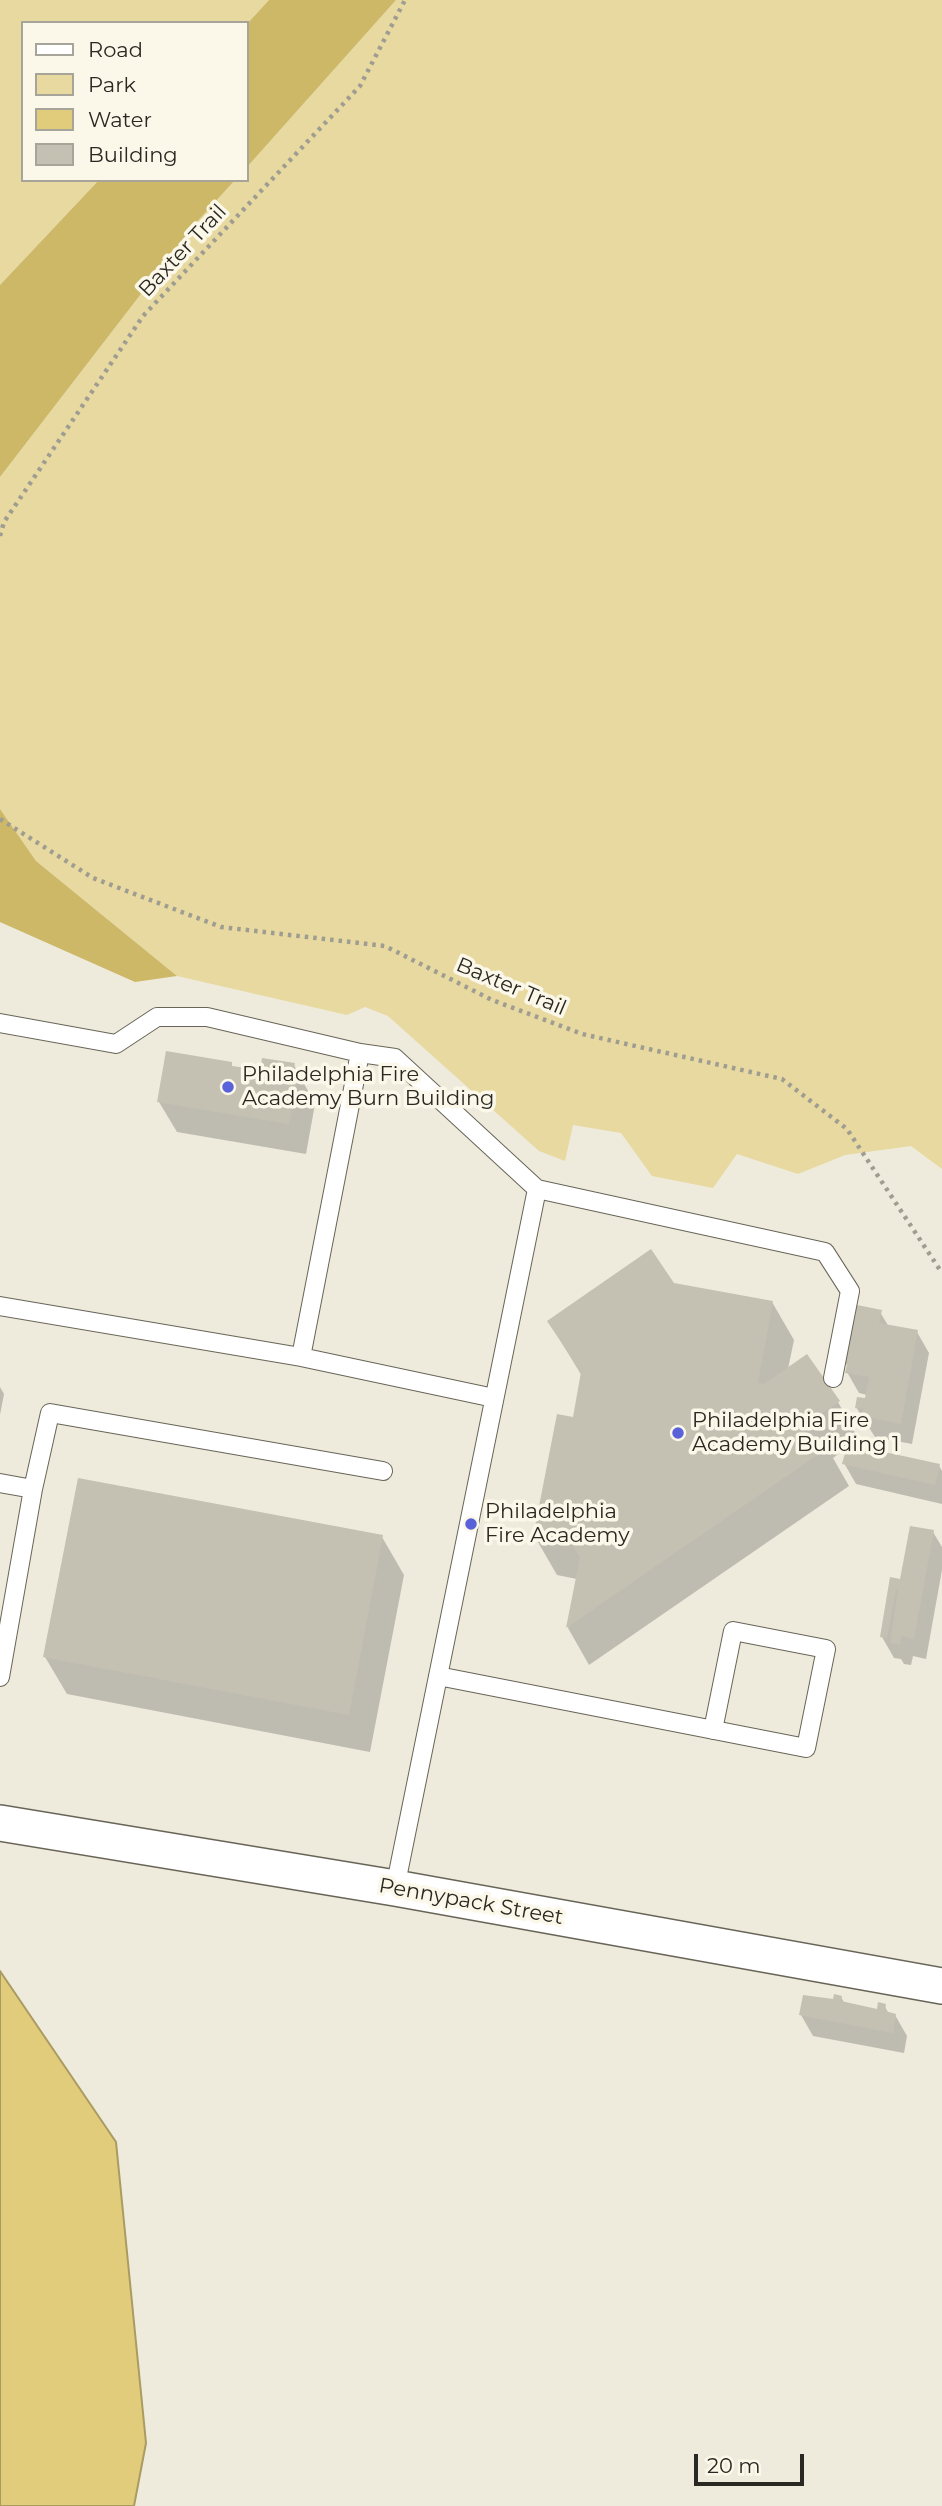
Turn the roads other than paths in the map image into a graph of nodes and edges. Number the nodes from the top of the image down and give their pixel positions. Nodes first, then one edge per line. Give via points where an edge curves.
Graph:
1 (0, 1023) edge
2 (360, 1053) junction
3 (537, 1189) junction
4 (0, 1306) edge
5 (301, 1357) junction
6 (833, 1378) dead end
7 (494, 1398) junction
8 (383, 1471) dead end
9 (0, 1483) edge
10 (33, 1489) junction
11 (438, 1676) junction
12 (0, 1677) edge
13 (713, 1730) junction
14 (0, 1823) edge
15 (395, 1888) junction
16 (942, 1986) edge

1 - 2 lane via 116,1044 158,1017 207,1017
2 - 3 lane via 395,1059
2 - 5 lane
3 - 6 lane via 825,1252 850,1291
3 - 7 lane
4 - 5 lane
5 - 7 lane
7 - 11 lane
8 - 10 lane via 50,1413
9 - 10 lane
10 - 12 lane
11 - 13 lane
11 - 15 lane
13 - 13 lane via 806,1748 826,1649 733,1631
14 - 15 street, Pennypack Street
15 - 16 street, Pennypack Street

